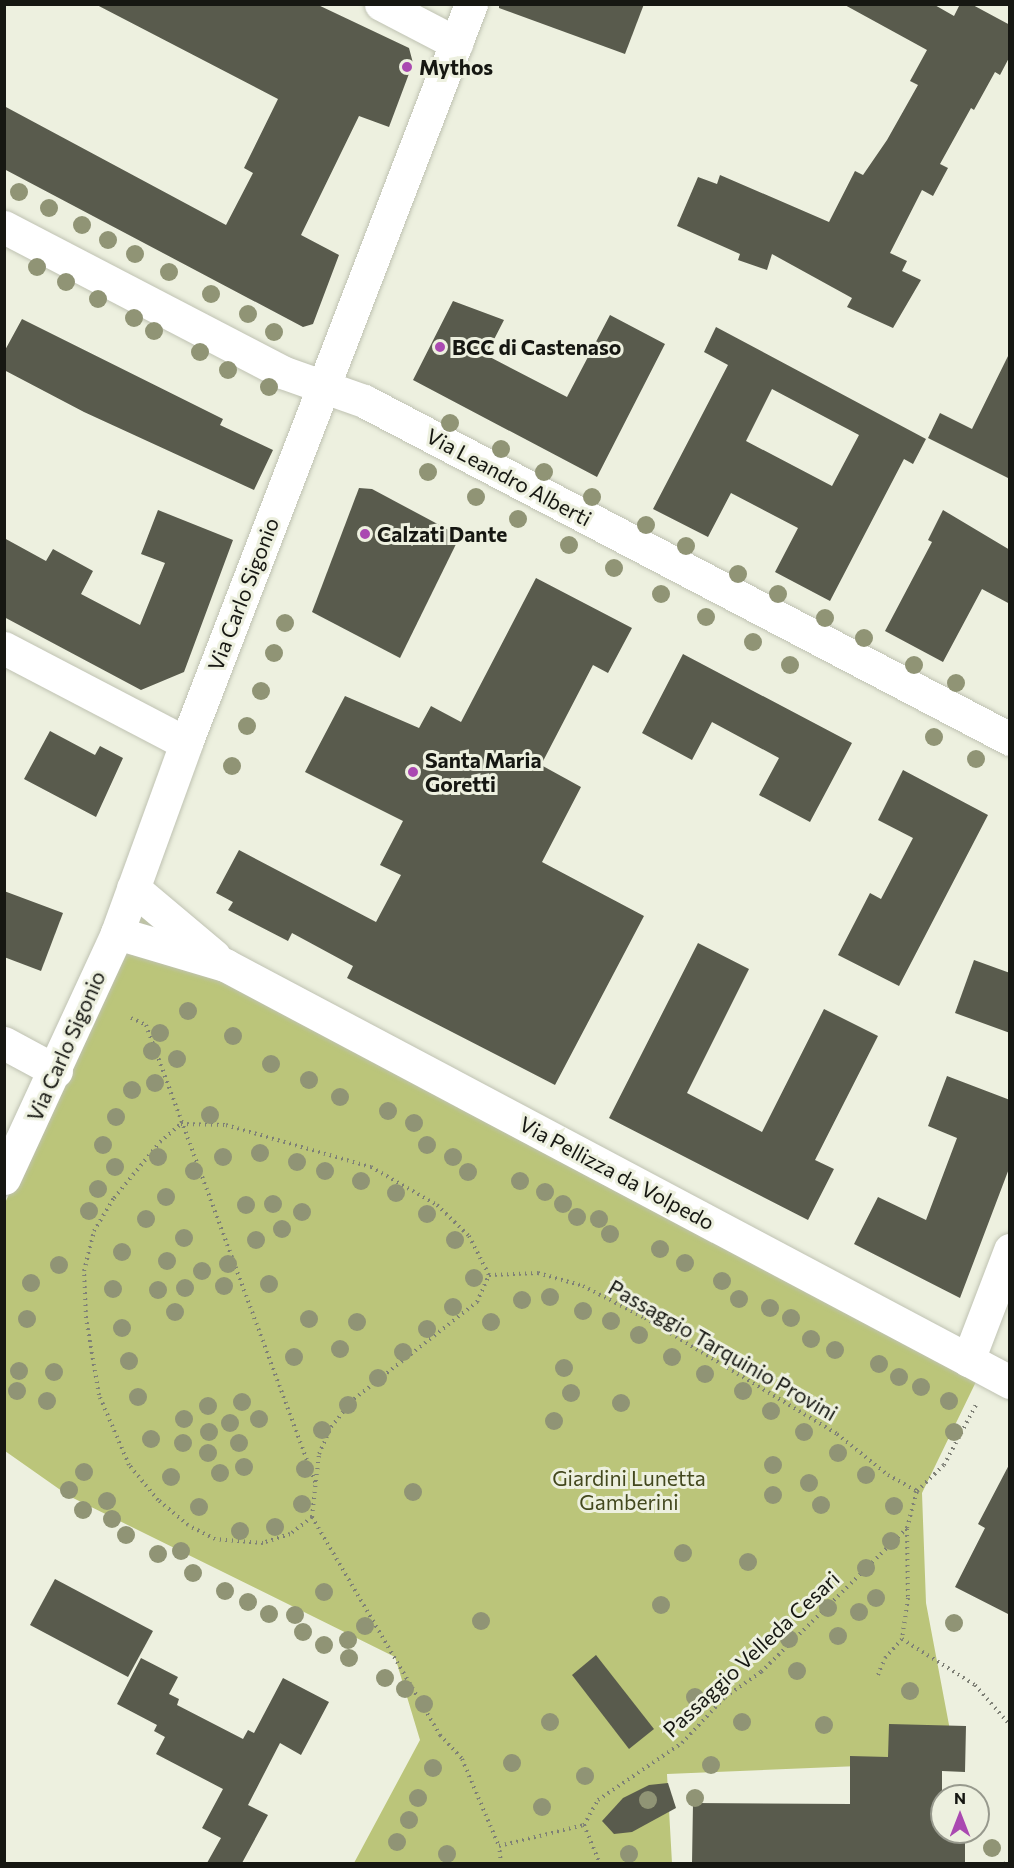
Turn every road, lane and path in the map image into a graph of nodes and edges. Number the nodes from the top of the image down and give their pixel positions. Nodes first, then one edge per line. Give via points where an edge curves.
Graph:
1 (381, 4) edge
2 (471, 4) edge
3 (456, 43) junction
4 (4, 227) edge
5 (323, 387) junction
6 (4, 648) edge
7 (1010, 739) edge
8 (186, 743) junction
9 (133, 888) junction
10 (117, 933) junction
11 (225, 964) junction
12 (131, 1018) dead end
13 (4, 1043) edge
14 (56, 1071) junction
15 (181, 1124) junction
16 (4, 1178) edge
17 (1010, 1250) edge
18 (489, 1275) junction
19 (968, 1360) junction
20 (1010, 1382) edge
21 (977, 1402) dead end
22 (316, 1484) junction
23 (917, 1491) junction
24 (312, 1517) junction
25 (907, 1528) junction
26 (902, 1639) junction
27 (878, 1675) dead end
28 (1010, 1725) edge
29 (584, 1825) junction
30 (499, 1846) junction
31 (1010, 1862) edge
32 (501, 1863) edge
33 (600, 1863) edge
34 (1004, 1863) edge

1 - 3 street
2 - 3 street, Via Carlo Sigonio
3 - 5 street, Via Carlo Sigonio
4 - 5 street, Via Leandro Alberti via 282,372
5 - 7 street, Via Leandro Alberti via 364,401
5 - 8 street, Via Carlo Sigonio
6 - 8 street
8 - 9 street, Via Carlo Sigonio
9 - 10 street, Via Carlo Sigonio
9 - 11 street, Via Pellizza da Volpedo
10 - 11 street, Via Pellizza da Volpedo
10 - 14 street, Via Carlo Sigonio
11 - 19 street, Via Pellizza da Volpedo
12 - 15 path via 146,1025
13 - 14 street
14 - 16 street, Via Carlo Sigonio
15 - 18 path via 237,1128 370,1167 437,1205 469,1236
15 - 22 path
15 - 24 path via 160,1142 114,1198 94,1231 84,1271 86,1317 99,1395 129,1465 158,1500 188,1526 215,1539 263,1543 290,1534
17 - 19 street
18 - 22 path via 477,1302 354,1399 331,1427 323,1445
18 - 23 path, Passaggio Tarquinio Provini via 538,1273 583,1286 645,1317 819,1423 888,1475
19 - 20 street, Via Pellizza da Volpedo
21 - 23 path via 944,1465
22 - 24 path
23 - 25 path
24 - 30 path via 440,1735 462,1760
25 - 26 path via 908,1598
25 - 29 path, Passaggio Velleda Cesari via 761,1672 725,1697 682,1743 598,1800
26 - 27 path via 885,1658
26 - 28 path via 975,1685
29 - 30 path
29 - 33 path
30 - 32 path
31 - 34 path

